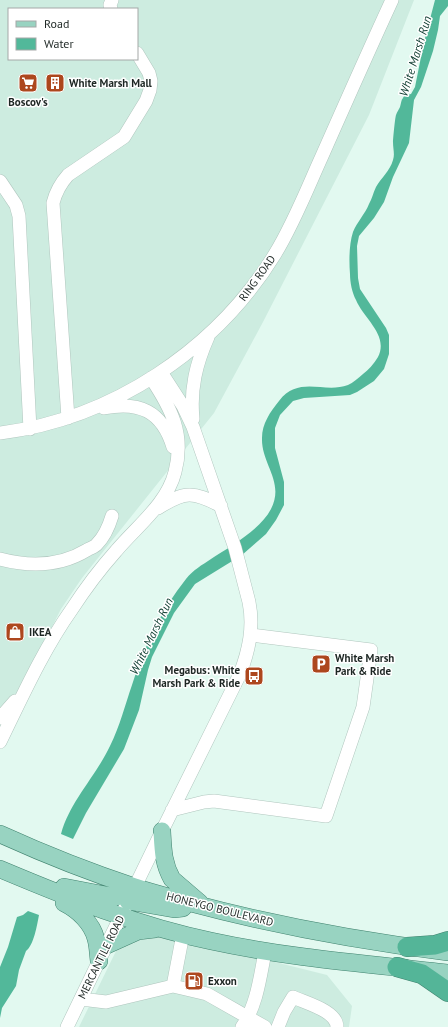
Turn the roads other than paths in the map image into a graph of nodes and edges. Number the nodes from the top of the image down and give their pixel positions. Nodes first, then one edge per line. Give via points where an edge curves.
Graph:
1 (392, 0) edge
2 (138, 55) edge
3 (0, 181) edge
4 (208, 335) junction
5 (156, 375) junction
6 (86, 412) junction
7 (68, 418) junction
8 (194, 426) junction
9 (30, 429) junction
10 (0, 433) edge
11 (178, 460) junction
12 (221, 506) junction
13 (151, 513) junction
14 (112, 516) dead end
15 (0, 559) edge
16 (251, 635) junction
17 (26, 690) junction
18 (0, 718) edge
19 (0, 742) edge
20 (172, 810) junction
21 (162, 831) junction
22 (0, 834) edge
23 (0, 869) edge
24 (21, 878) junction
25 (131, 894) junction
26 (203, 906) junction
27 (120, 916) junction
28 (163, 929) junction
29 (183, 934) junction
30 (448, 941) edge
31 (107, 945) junction
32 (407, 947) junction
33 (265, 952) junction
34 (448, 952) edge
35 (98, 961) junction
36 (397, 967) junction
37 (448, 973) edge
38 (173, 986) junction
39 (448, 992) edge
40 (81, 999) junction
41 (245, 1022) edge
42 (67, 1027) edge
43 (265, 1027) edge
44 (278, 1027) edge
45 (337, 1027) edge

1 - 4 street, RING ROAD via 288,232 252,287
2 - 7 street via 150,73 150,90 146,101 124,137 62,181 56,190 53,203
3 - 9 street via 16,205 19,216
4 - 5 street, RING ROAD via 184,356
4 - 8 street via 193,384 191,398
5 - 6 street, RING ROAD
5 - 8 street via 183,406
5 - 11 street via 173,416
6 - 7 street, RING ROAD
6 - 11 street via 116,406 144,409 165,426
7 - 9 street, RING ROAD
8 - 12 street, MERCANTILE ROAD
9 - 10 street, RING ROAD
11 - 13 street via 168,490
12 - 13 street via 192,494 171,500
12 - 16 street, MERCANTILE ROAD via 242,574 251,614
13 - 17 street via 109,559 71,610
14 - 15 street via 108,529 97,544 77,556 55,563 39,564 18,564
16 - 20 street, MERCANTILE ROAD via 240,674
16 - 20 street via 371,650 363,707 326,816 208,801
17 - 18 street
17 - 19 street
20 - 21 street, MERCANTILE ROAD
21 - 25 street, MERCANTILE ROAD
21 - 26 main road via 165,863 172,879
22 - 25 main road
23 - 24 main road
23 - 35 main road via 37,891 70,906 83,916 91,926 96,939
24 - 25 main road via 116,897
24 - 27 main road
25 - 26 main road via 174,909
25 - 27 street, MERCANTILE ROAD
26 - 32 main road, HONEYGO BOULEVARD via 272,923
27 - 28 main road
27 - 31 street, MERCANTILE ROAD
28 - 29 main road
28 - 31 main road via 138,930
29 - 33 main road
29 - 38 street
30 - 32 highway via 435,945
31 - 35 street, MERCANTILE ROAD
32 - 34 main road, HONEYGO BOULEVARD
33 - 36 main road
33 - 41 street via 255,998
35 - 40 street, MERCANTILE ROAD
36 - 37 main road
36 - 39 highway via 422,974
38 - 40 street via 106,1002
38 - 41 street via 207,994
40 - 42 street, MERCANTILE ROAD
41 - 43 street
44 - 45 street via 294,997 331,1014 337,1022

